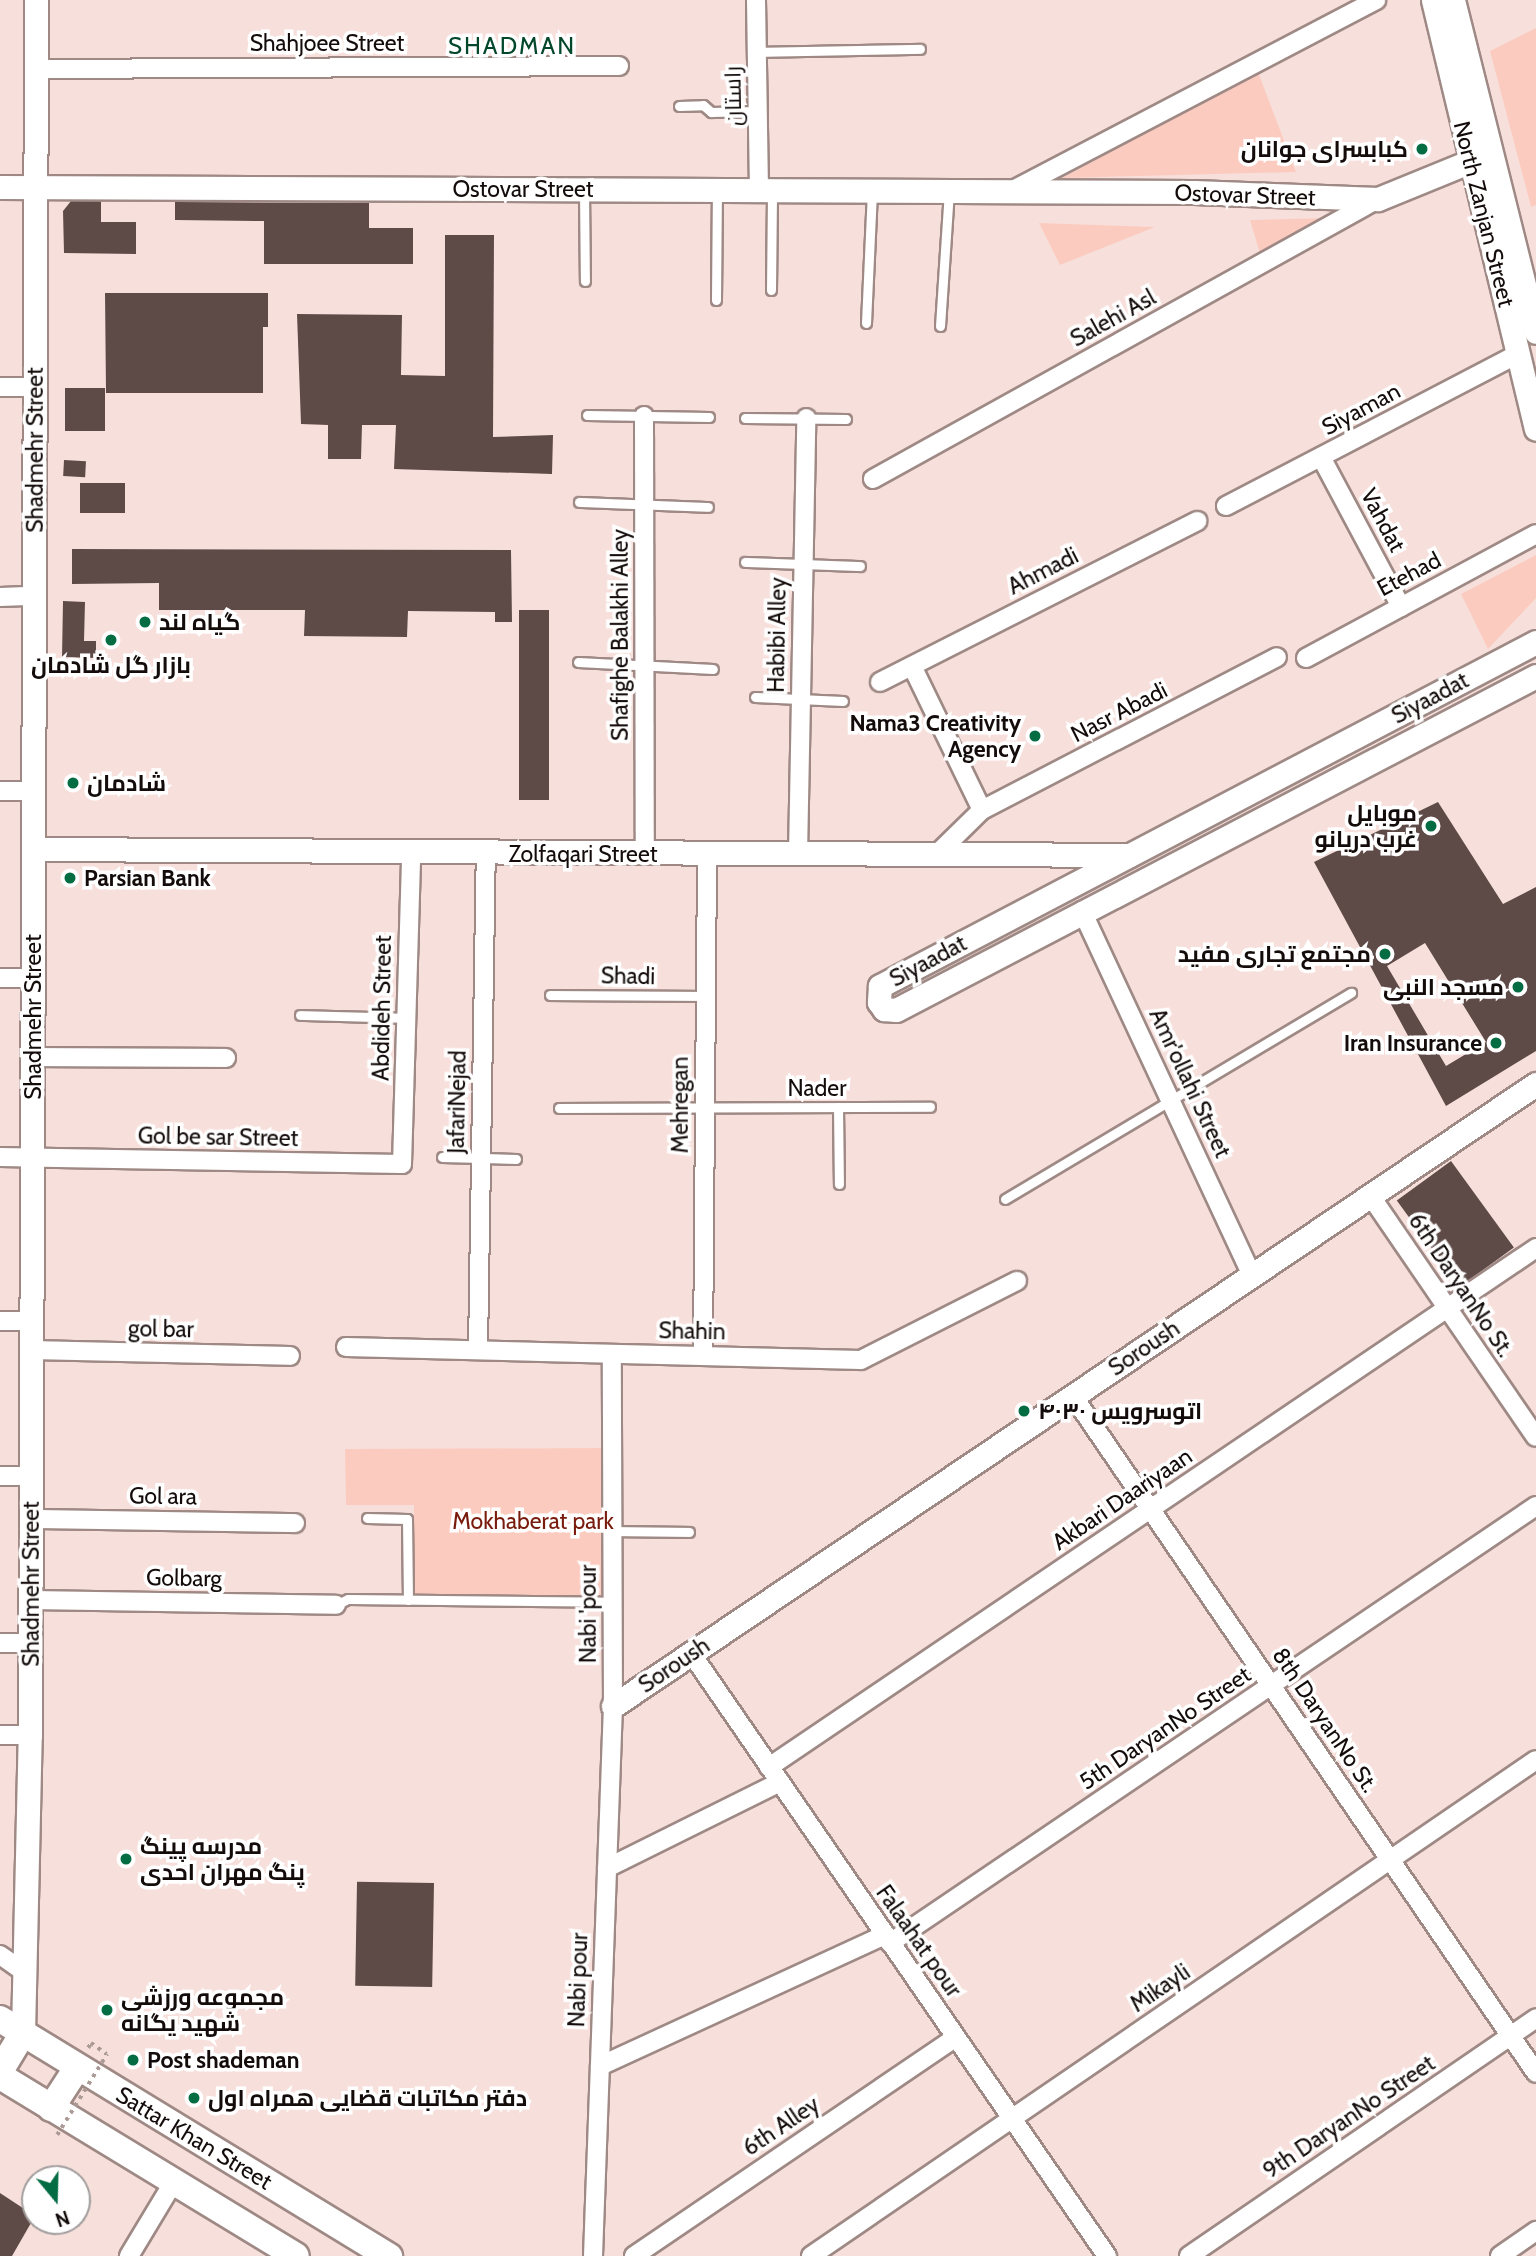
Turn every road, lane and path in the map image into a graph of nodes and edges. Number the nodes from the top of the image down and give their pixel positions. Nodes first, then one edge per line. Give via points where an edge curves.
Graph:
1 (36, 0) edge
2 (756, 0) edge
3 (1376, 0) edge
4 (1433, 0) edge
5 (1453, 0) edge
6 (920, 50) dead end
7 (757, 52) junction
8 (619, 66) dead end
9 (36, 69) junction
10 (679, 106) dead end
11 (758, 111) junction
12 (1471, 160) junction
13 (36, 186) junction
14 (0, 187) edge
15 (584, 189) junction
16 (716, 190) junction
17 (765, 190) junction
18 (872, 191) junction
19 (949, 191) junction
20 (1010, 192) junction
21 (1378, 199) junction
22 (585, 281) dead end
23 (771, 290) dead end
24 (716, 300) dead end
25 (866, 323) dead end
26 (940, 326) dead end
27 (1536, 332) edge
28 (1518, 354) junction
29 (0, 387) edge
30 (35, 387) junction
31 (587, 415) dead end
32 (644, 416) junction
33 (709, 417) dead end
34 (745, 418) dead end
35 (806, 418) junction
36 (846, 419) dead end
37 (1536, 429) edge
38 (1321, 457) junction
39 (873, 479) dead end
40 (579, 502) dead end
41 (644, 505) junction
42 (1226, 506) dead end
43 (708, 507) dead end
44 (1196, 521) dead end
45 (1536, 534) edge
46 (745, 562) dead end
47 (803, 565) junction
48 (860, 566) dead end
49 (34, 596) junction
50 (0, 597) edge
51 (1401, 607) junction
52 (1536, 629) edge
53 (1536, 642) edge
54 (1510, 656) junction
55 (1277, 657) dead end
56 (1306, 658) dead end
57 (578, 662) dead end
58 (645, 666) junction
59 (912, 666) junction
60 (713, 669) dead end
61 (1484, 670) junction
62 (1533, 679) edge
63 (880, 682) dead end
64 (755, 697) dead end
65 (1497, 697) junction
66 (801, 699) junction
67 (844, 701) dead end
68 (0, 791) edge
69 (33, 791) junction
70 (982, 810) junction
71 (33, 849) junction
72 (411, 854) junction
73 (486, 854) junction
74 (645, 854) junction
75 (706, 854) junction
76 (797, 854) junction
77 (937, 854) junction
78 (1132, 855) joint
79 (1094, 863) junction
80 (1082, 911) junction
81 (0, 978) edge
82 (33, 978) junction
83 (1351, 993) dead end
84 (550, 995) dead end
85 (706, 996) junction
86 (300, 1015) dead end
87 (406, 1018) junction
88 (33, 1057) junction
89 (226, 1058) dead end
90 (1536, 1084) edge
91 (1171, 1101) junction
92 (705, 1107) junction
93 (838, 1107) junction
94 (930, 1107) dead end
95 (559, 1108) dead end
96 (0, 1157) edge
97 (32, 1157) junction
98 (442, 1157) dead end
99 (480, 1158) junction
100 (516, 1159) dead end
101 (402, 1164) joint
102 (839, 1184) dead end
103 (1370, 1195) junction
104 (1005, 1199) dead end
105 (1536, 1248) edge
106 (1252, 1275) junction
107 (1017, 1281) dead end
108 (1447, 1308) junction
109 (0, 1321) edge
110 (32, 1321) junction
111 (346, 1347) dead end
112 (32, 1350) junction
113 (478, 1350) junction
114 (612, 1354) junction
115 (290, 1356) dead end
116 (703, 1356) junction
117 (1073, 1396) junction
118 (1536, 1437) edge
119 (0, 1476) edge
120 (31, 1476) junction
121 (1536, 1506) edge
122 (1150, 1509) junction
123 (366, 1518) dead end
124 (31, 1519) junction
125 (295, 1522) dead end
126 (612, 1531) junction
127 (689, 1532) dead end
128 (31, 1600) junction
129 (408, 1600) junction
130 (342, 1602) joint
131 (612, 1602) junction
132 (0, 1643) edge
133 (30, 1643) junction
134 (691, 1653) junction
135 (1271, 1685) junction
136 (612, 1706) junction
137 (0, 1735) edge
138 (30, 1735) junction
139 (1536, 1760) edge
140 (769, 1767) junction
141 (780, 1782) junction
142 (1392, 1861) junction
143 (607, 1867) junction
144 (888, 1939) junction
145 (0, 1955) edge
146 (26, 1973) junction
147 (1536, 2018) edge
148 (0, 2019) edge
149 (23, 2033) junction
150 (1510, 2036) junction
151 (956, 2037) junction
152 (90, 2043) dead end
153 (600, 2066) junction
154 (76, 2068) junction
155 (0, 2073) edge
156 (1536, 2073) edge
157 (51, 2108) junction
158 (1011, 2118) junction
159 (57, 2135) dead end
160 (173, 2183) junction
161 (1536, 2231) edge
162 (129, 2256) edge
163 (296, 2256) edge
164 (389, 2256) edge
165 (593, 2256) edge
166 (634, 2256) edge
167 (811, 2256) edge
168 (1107, 2256) edge
169 (1189, 2256) edge
170 (1500, 2256) edge

1 - 9 street, Shadmehr Street
2 - 7 street, راستان
3 - 20 street, Ostovar Street
4 - 12 street, North Zanjan Street
5 - 27 street, North Zanjan Street
6 - 7 lane
7 - 11 street, راستان
8 - 9 street, Shahjoee Street
9 - 13 street, Shadmehr Street
10 - 11 lane via 703,105 711,113
11 - 17 street, راستان
12 - 21 street, Ostovar Street
12 - 28 street, North Zanjan Street
13 - 14 street, Ostovar Street
13 - 15 street, Ostovar Street
13 - 30 street, Shadmehr Street
15 - 16 street, Ostovar Street
15 - 22 lane
16 - 17 street, Ostovar Street
16 - 24 lane
17 - 18 street, Ostovar Street
17 - 23 lane
18 - 19 street, Ostovar Street
18 - 25 lane
19 - 20 street, Ostovar Street
19 - 26 lane
20 - 21 street, Ostovar Street
21 - 39 street, Salehi Asl
28 - 37 street, North Zanjan Street
28 - 38 street, Siyaman
29 - 30 street
30 - 49 street, Shadmehr Street
31 - 32 lane
32 - 33 lane
32 - 41 street, Shafighe Balakhi Alley
34 - 35 lane
35 - 36 lane
35 - 47 street, Habibi Alley
38 - 42 street, Siyaman
38 - 51 street, Vahdat
40 - 41 lane
41 - 43 lane
41 - 58 street, Shafighe Balakhi Alley
44 - 59 street, Ahmadi
45 - 51 street, Etehad
46 - 47 lane
47 - 48 lane
47 - 66 street, Habibi Alley
49 - 50 street
49 - 69 street, Shadmehr Street
51 - 56 street, Etehad
52 - 54 street
53 - 54 street, Siyaadat
54 - 61 street, Siyaadat
55 - 70 street, Nasr Abadi
57 - 58 lane
58 - 60 lane
58 - 74 street, Shafighe Balakhi Alley
59 - 63 street, Ahmadi
59 - 70 street
61 - 65 street via 1507,679
61 - 78 street, Siyaadat
62 - 65 street, Siyaadat
64 - 66 lane
65 - 80 street, Siyaadat
66 - 67 lane
66 - 76 street, Habibi Alley
68 - 69 street
69 - 71 street, Shadmehr Street
70 - 77 street, Nasr Abadi
71 - 72 street, Zolfaqari Street
71 - 82 street, Shadmehr Street
72 - 73 street, Zolfaqari Street
72 - 87 street, Abdideh Street
73 - 74 street, Zolfaqari Street
73 - 99 street, JafariNejad
74 - 75 street, Zolfaqari Street
75 - 76 street, Zolfaqari Street
75 - 85 street, Mehregan
76 - 77 street, Zolfaqari Street
77 - 79 street, Zolfaqari Street
78 - 79 street, Zolfaqari Street
79 - 80 street, Siyaadat via 880,986 879,1002 884,1009 896,1010
80 - 91 street, Amr'ollahi Street
81 - 82 street
82 - 88 street, Shadmehr Street
83 - 91 lane
84 - 85 lane, Shadi
85 - 92 street, Mehregan
86 - 87 lane
87 - 101 street, Abdideh Street
88 - 89 street
88 - 97 street, Shadmehr Street
90 - 103 street, Soroush
91 - 104 lane
91 - 106 street, Amr'ollahi Street
92 - 93 lane, Nader
92 - 95 lane, Nader
92 - 116 street, Mehregan
93 - 94 lane, Nader
93 - 102 lane
96 - 97 street, Gol be sar Street
97 - 101 street, Gol be sar Street
97 - 110 street, Shadmehr Street
98 - 99 lane
99 - 100 lane
99 - 113 street, JafariNejad
103 - 106 street, Soroush
103 - 108 street, 6th DaryanNo St.
105 - 108 street, Akbari Daariyaan
106 - 117 street, Soroush
107 - 116 street, Shahin via 861,1360
108 - 118 street, 6th DaryanNo St.
108 - 122 street, Akbari Daariyaan
109 - 110 street
110 - 112 street, Shadmehr Street
111 - 113 street, Shahin
112 - 115 street, gol bar
112 - 120 street, Shadmehr Street
113 - 114 street, Shahin
114 - 116 street, Shahin
114 - 126 street, Nabi 'pour
117 - 122 street, 8th DaryanNo St.
117 - 134 street, Soroush
119 - 120 street
120 - 124 street, Shadmehr Street
121 - 135 street, 5th DaryanNo Street
122 - 135 street, 8th DaryanNo St.
122 - 140 street, Akbari Daariyaan
123 - 129 lane via 407,1519
124 - 125 street, Gol ara
124 - 128 street, Shadmehr Street
126 - 127 lane
126 - 131 street, Nabi 'pour
128 - 130 street, Golbarg
128 - 133 street, Shadmehr Street
129 - 130 lane, Golbarg
129 - 131 lane, Golbarg
131 - 136 street, Nabi 'pour
132 - 133 street
133 - 138 street, Shadmehr Street
134 - 136 street, Soroush
134 - 140 street, Falaahat pour
135 - 142 street, 8th DaryanNo St.
135 - 144 street, 5th DaryanNo Street
136 - 143 street, Nabi pour
137 - 138 street
138 - 146 street, Shadmehr Street
139 - 142 street, Mikayli
140 - 141 street, Falaahat pour
141 - 143 street
141 - 144 street, Falaahat pour
142 - 150 street, 8th DaryanNo St.
142 - 158 street, Mikayli
143 - 153 street, Nabi pour
144 - 151 street, Falaahat pour
144 - 153 street, 5th DaryanNo Street
145 - 146 street
146 - 149 street, Shadmehr Street
147 - 150 street, 9th DaryanNo Street
148 - 149 main road, Sattar Khan Street
149 - 154 main road, Sattar Khan Street
149 - 155 main road
150 - 156 street, 8th DaryanNo St.
150 - 169 street, 9th DaryanNo Street
151 - 158 street, Falaahat pour
151 - 166 street, 6th Alley
152 - 159 path, bridge via 107,2054
153 - 165 street, Nabi pour
154 - 157 main road
154 - 164 main road, Sattar Khan Street
155 - 157 main road
157 - 160 main road
158 - 167 street, Mikayli
158 - 168 street, Falaahat pour
160 - 162 street
160 - 163 main road
161 - 170 street

